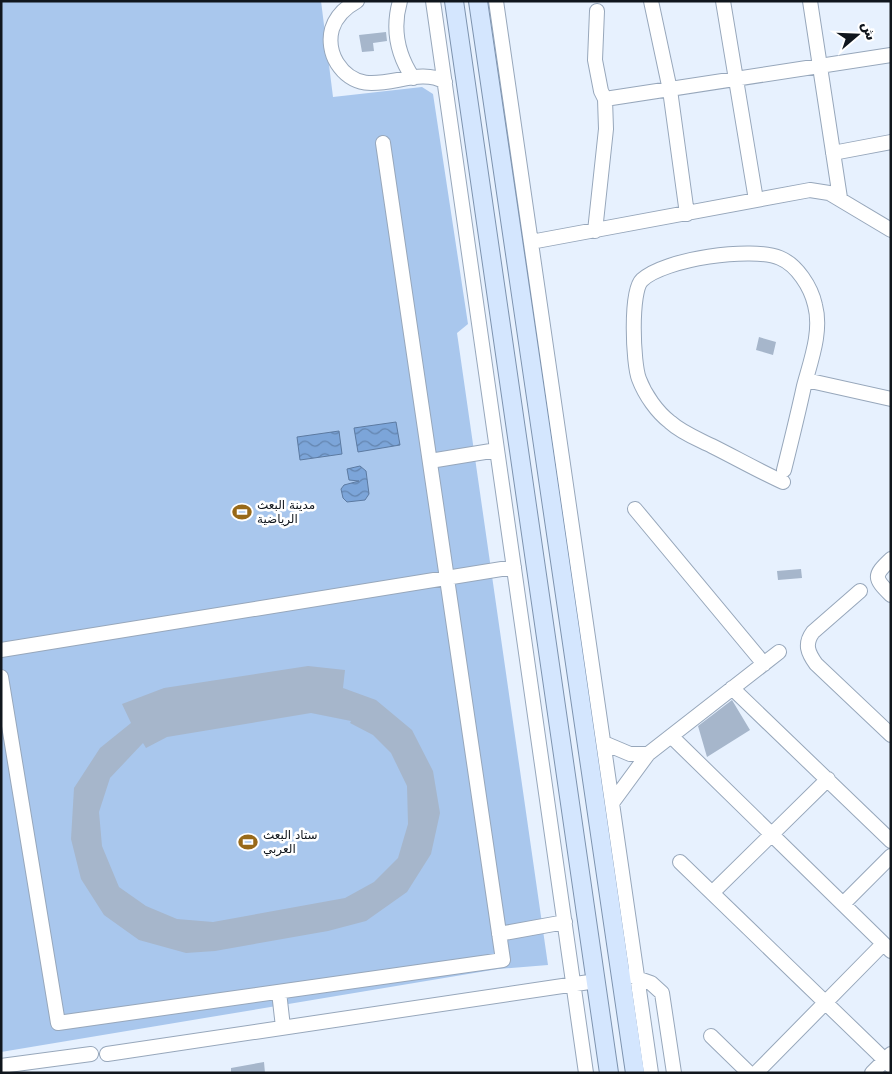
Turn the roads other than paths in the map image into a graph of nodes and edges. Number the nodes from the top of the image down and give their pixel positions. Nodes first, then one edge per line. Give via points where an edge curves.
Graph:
1 (358, 1) edge
2 (400, 1) edge
3 (434, 1) edge
4 (454, 1) edge
5 (478, 1) edge
6 (496, 1) edge
7 (652, 1) edge
8 (723, 1) edge
9 (810, 1) edge
10 (597, 11) dead end
11 (891, 55) edge
12 (820, 66) junction
13 (413, 78) junction
14 (735, 79) junction
15 (445, 82) junction
16 (670, 90) junction
17 (605, 99) junction
18 (891, 142) edge
19 (383, 143) dead end
20 (833, 153) junction
21 (840, 198) junction
22 (756, 200) junction
23 (687, 214) junction
24 (891, 230) edge
25 (595, 231) junction
26 (530, 242) junction
27 (806, 380) junction
28 (891, 399) edge
29 (497, 450) junction
30 (430, 461) junction
31 (635, 509) dead end
32 (891, 559) edge
33 (514, 567) junction
34 (447, 577) junction
35 (860, 591) dead end
36 (891, 596) edge
37 (1, 650) edge
38 (779, 652) dead end
39 (764, 664) junction
40 (1, 677) edge
41 (732, 688) junction
42 (889, 731) edge
43 (672, 737) junction
44 (604, 743) junction
45 (648, 754) junction
46 (828, 779) junction
47 (612, 803) junction
48 (772, 834) junction
49 (889, 836) edge
50 (891, 856) edge
51 (680, 862) dead end
52 (712, 893) junction
53 (843, 904) junction
54 (565, 922) junction
55 (499, 934) junction
56 (887, 947) edge
57 (630, 979) junction
58 (596, 981) junction
59 (573, 983) junction
60 (279, 992) junction
61 (825, 1003) junction
62 (283, 1027) junction
63 (710, 1036) dead end
64 (91, 1054) dead end
65 (107, 1054) dead end
66 (889, 1060) edge
67 (1, 1066) edge
68 (586, 1073) edge
69 (609, 1073) edge
70 (635, 1073) edge
71 (651, 1073) edge
72 (674, 1073) edge
73 (749, 1073) edge
74 (756, 1073) edge
75 (872, 1073) edge

1 - 13 street via 342,12 332,30 336,62 361,82 382,83
2 - 13 street via 397,42 401,58
3 - 15 street
4 - 58 main road
5 - 57 main road
6 - 26 street
7 - 16 street
8 - 14 street
9 - 12 street
10 - 17 street via 595,60
11 - 12 street
12 - 14 street
12 - 20 street
13 - 15 street via 431,76
14 - 16 street
14 - 22 street
15 - 29 street
16 - 17 street
16 - 23 street
17 - 25 street via 606,129
18 - 20 street
19 - 30 street
20 - 21 street
21 - 22 street via 810,190
21 - 24 street
22 - 23 street
23 - 25 street
25 - 26 street
26 - 44 street
27 - 27 street via 784,476 679,430 650,399 639,378 635,304 639,283 664,268 717,255 746,252 781,258 795,268 804,281 817,312 817,334
27 - 28 street
29 - 30 street
29 - 33 street
30 - 34 street
31 - 39 street
32 - 36 street via 877,574 879,584
33 - 34 street
33 - 54 street
34 - 37 street
34 - 55 street
35 - 42 street via 813,632 808,638 809,652 816,664
38 - 39 street
39 - 41 street
40 - 60 street via 58,1023
41 - 43 street
41 - 46 street
43 - 45 street
43 - 48 street
44 - 45 street via 630,754
44 - 47 street
45 - 47 street
46 - 48 street
46 - 49 street
47 - 57 street
48 - 52 street
48 - 53 street
50 - 53 street
51 - 52 street
52 - 61 street
53 - 56 street
54 - 55 street
54 - 59 street
55 - 60 street via 503,960
56 - 61 street
57 - 58 main road via 606,987
57 - 70 main road
57 - 71 street
57 - 72 street via 651,983 662,993
58 - 59 street
58 - 69 main road
59 - 62 street
59 - 68 street
60 - 62 street
61 - 66 street
61 - 74 street
62 - 65 street
63 - 73 street
64 - 67 street
66 - 75 street

